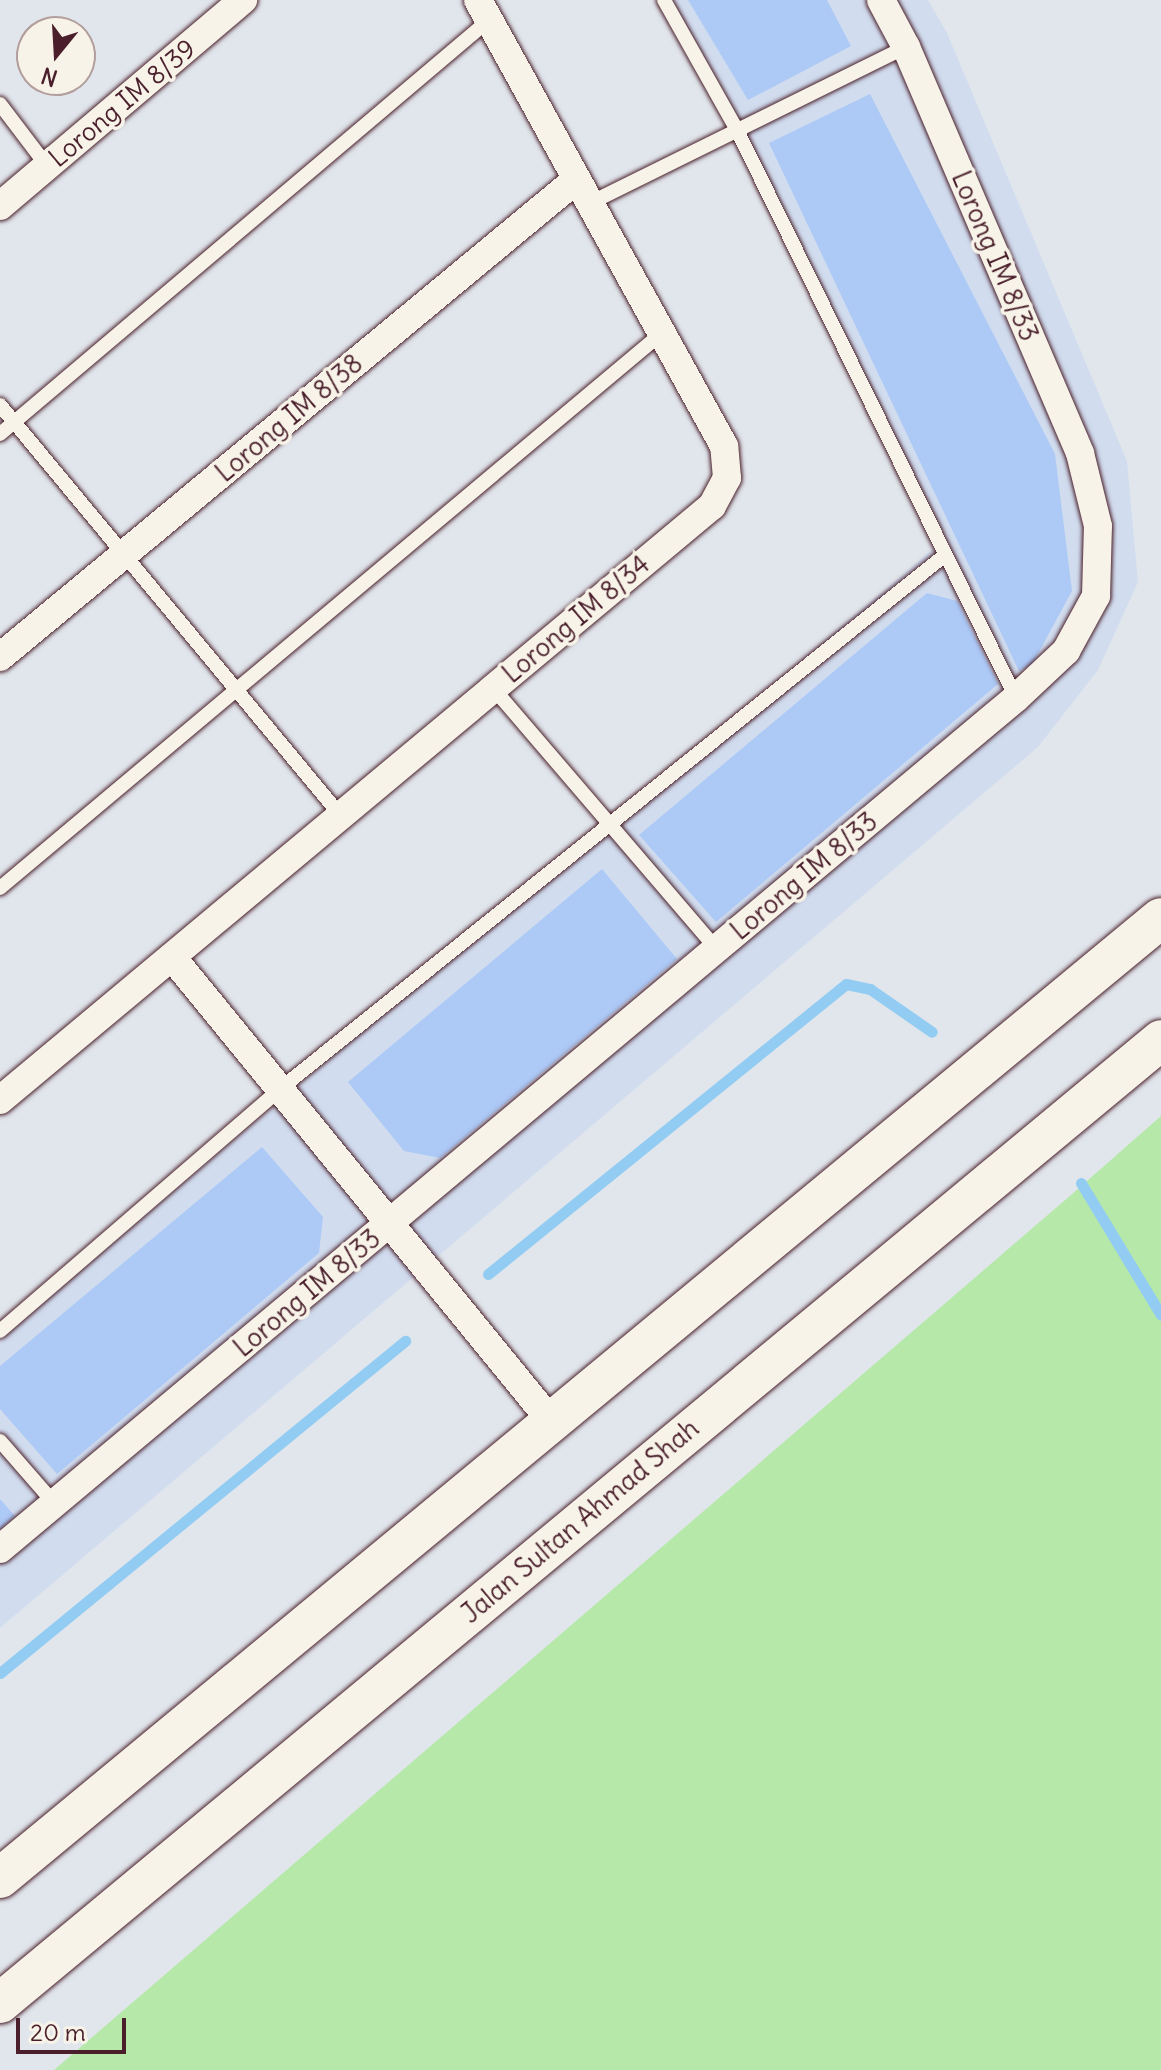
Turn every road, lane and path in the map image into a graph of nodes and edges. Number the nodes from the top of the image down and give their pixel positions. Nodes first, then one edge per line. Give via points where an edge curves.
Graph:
1 (243, 0) edge
2 (664, 0) edge
3 (881, 0) edge
4 (484, 10) edge
5 (906, 47) junction
6 (0, 104) edge
7 (737, 130) junction
8 (47, 166) junction
9 (583, 191) junction
10 (0, 206) edge
11 (662, 333) junction
12 (0, 405) edge
13 (14, 422) junction
14 (0, 434) edge
15 (124, 555) junction
16 (945, 555) junction
17 (0, 657) edge
18 (493, 688) junction
19 (237, 690) junction
20 (1016, 698) junction
21 (341, 816) junction
22 (610, 823) junction
23 (0, 888) edge
24 (1161, 918) edge
25 (717, 949) junction
26 (172, 957) junction
27 (1161, 1040) edge
28 (280, 1089) junction
29 (0, 1100) edge
30 (390, 1224) junction
31 (0, 1331) edge
32 (551, 1421) junction
33 (0, 1441) edge
34 (55, 1504) junction
35 (0, 1549) edge
36 (0, 1878) edge
37 (0, 2003) edge

1 - 8 street, Lorong IM 8/39
2 - 7 lane
3 - 5 street, Lorong IM 8/33
4 - 9 street, Lorong IM 8/34
4 - 13 lane
5 - 7 lane
5 - 20 street, Lorong IM 8/33 via 1080,453 1098,526 1096,596 1066,651
6 - 8 lane
7 - 9 lane
7 - 16 lane
8 - 10 street, Lorong IM 8/39
9 - 11 street, Lorong IM 8/34
9 - 15 street, Lorong IM 8/38
11 - 18 street, Lorong IM 8/34 via 724,446 727,478 712,506
11 - 19 lane
12 - 13 lane
13 - 14 lane
13 - 15 lane
15 - 17 street, Lorong IM 8/38
15 - 19 lane
16 - 20 lane
16 - 22 lane
18 - 21 street, Lorong IM 8/34
18 - 22 lane
19 - 21 lane
19 - 23 lane
20 - 25 street, Lorong IM 8/33
21 - 26 street, Lorong IM 8/34
22 - 25 lane
22 - 28 lane
24 - 32 main road
25 - 30 street, Lorong IM 8/33
26 - 28 street
26 - 29 street, Lorong IM 8/34
27 - 37 main road, Jalan Sultan Ahmad Shah
28 - 30 street
28 - 31 lane
30 - 32 street
30 - 34 street, Lorong IM 8/33
32 - 36 main road
33 - 34 lane
34 - 35 street, Lorong IM 8/33

